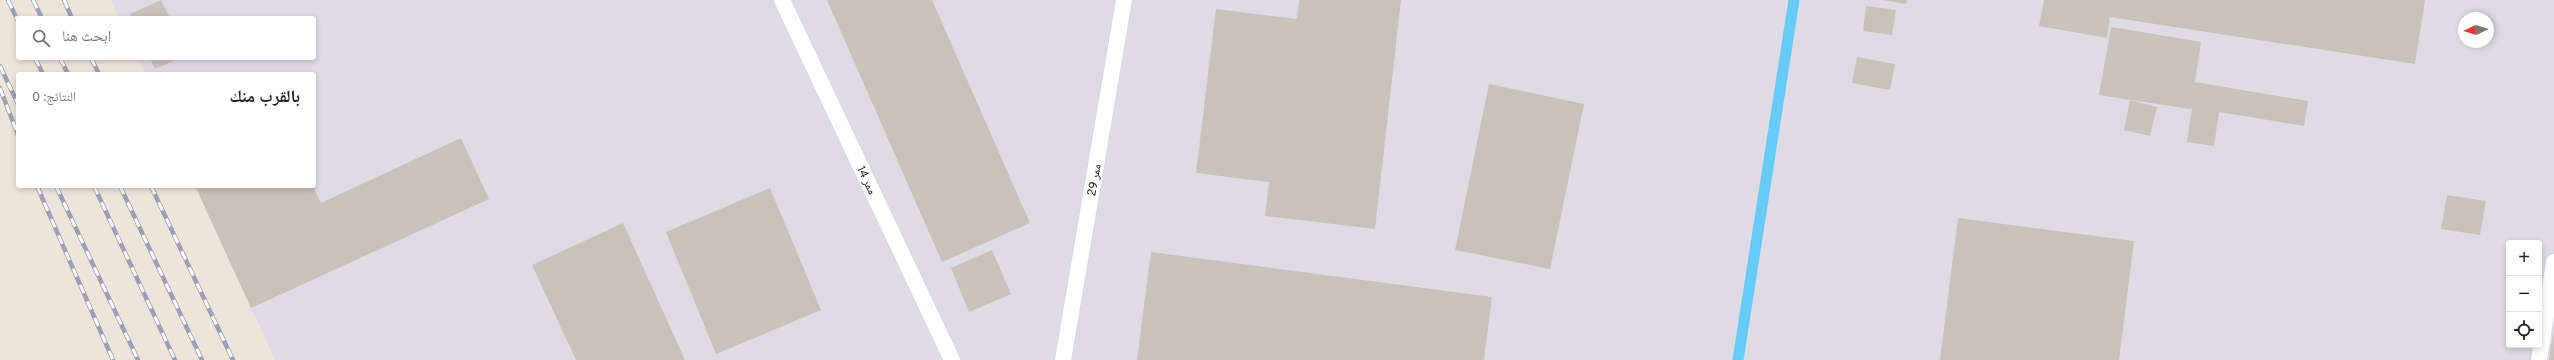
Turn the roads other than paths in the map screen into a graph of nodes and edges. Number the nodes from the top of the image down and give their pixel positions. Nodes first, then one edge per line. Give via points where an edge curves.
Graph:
1 (782, 0) edge
2 (1124, 0) edge
3 (2554, 262) edge
4 (952, 360) edge
5 (1063, 360) edge
6 (2539, 360) edge

1 - 4 lane, ممر 14
2 - 5 lane, ممر 29
3 - 6 lane

